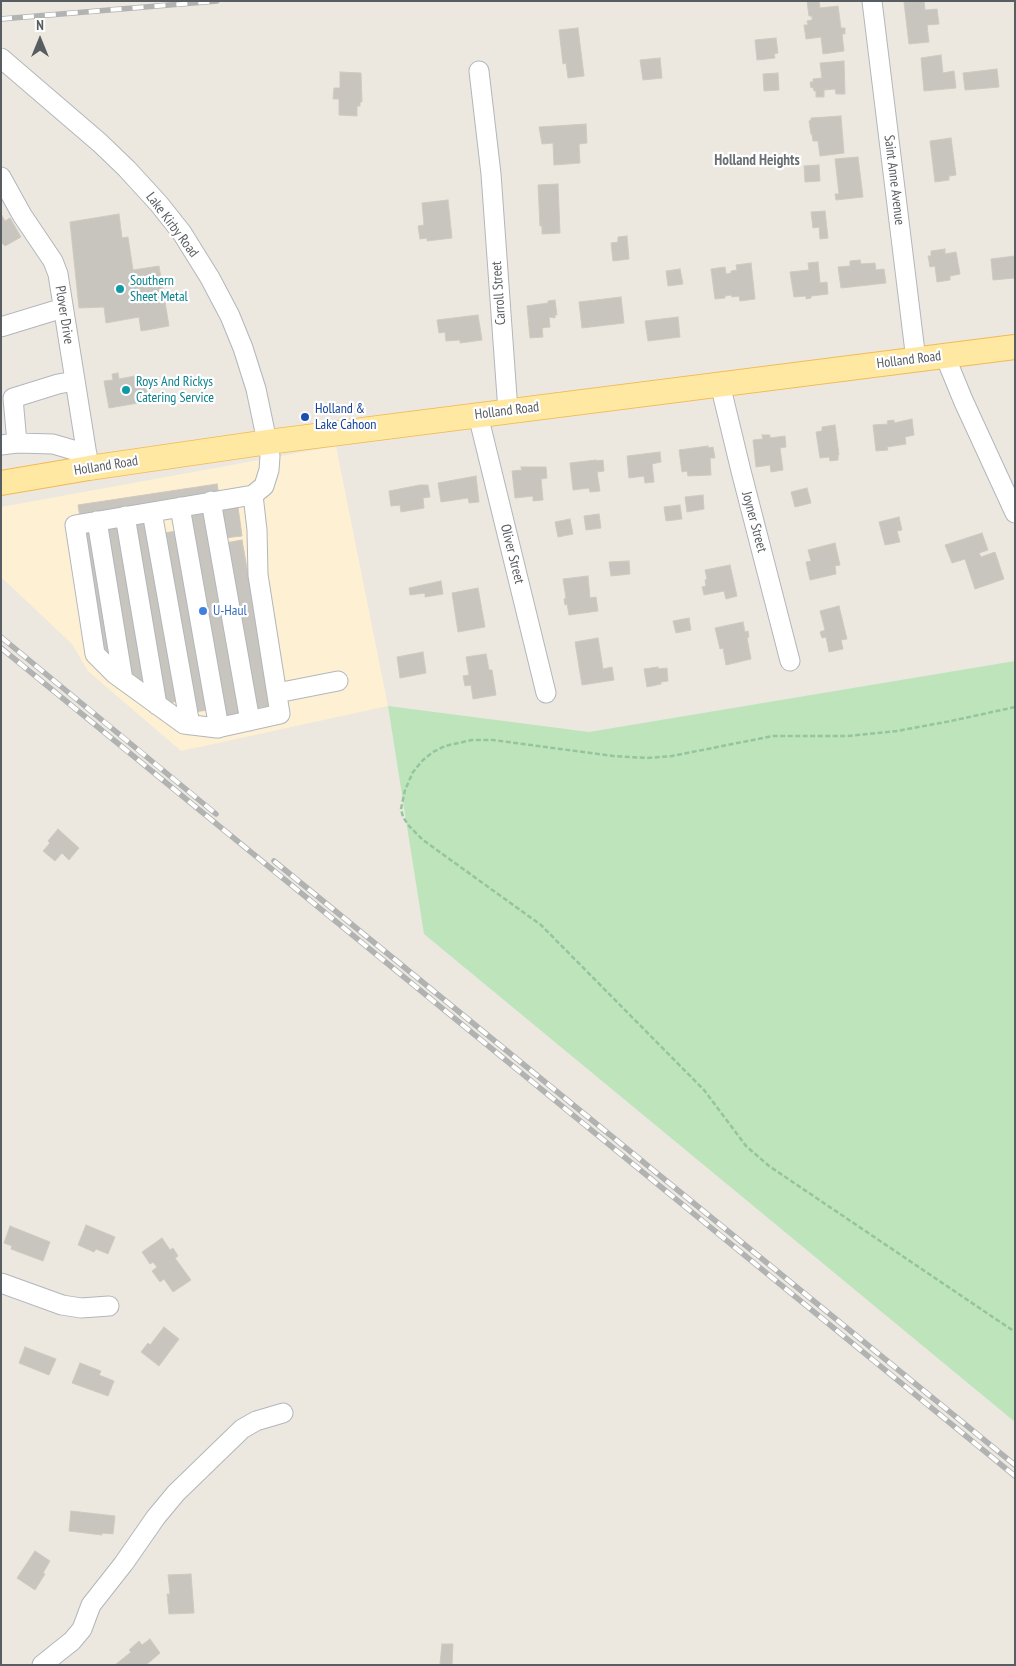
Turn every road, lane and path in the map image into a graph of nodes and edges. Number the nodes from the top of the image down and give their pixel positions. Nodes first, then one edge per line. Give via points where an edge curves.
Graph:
1 (872, 1) edge
2 (3, 60) edge
3 (479, 70) dead end
4 (1, 177) edge
5 (63, 308) junction
6 (1, 326) edge
7 (1015, 347) edge
8 (945, 356) junction
9 (916, 360) junction
10 (75, 381) junction
11 (720, 384) junction
12 (508, 411) junction
13 (478, 415) junction
14 (268, 442) junction
15 (9, 444) edge
16 (88, 461) junction
17 (1, 483) edge
18 (253, 495) junction
19 (211, 501) junction
20 (180, 507) junction
21 (152, 512) junction
22 (1015, 512) edge
23 (125, 516) junction
24 (790, 661) dead end
25 (338, 682) dead end
26 (277, 693) junction
27 (546, 693) dead end
28 (157, 706) junction
29 (1015, 707) edge
30 (250, 722) junction
31 (190, 725) junction
32 (219, 728) junction
33 (1, 1283) edge
34 (109, 1306) dead end
35 (1015, 1332) edge
36 (283, 1413) dead end
37 (42, 1665) edge

1 - 9 street, Saint Anne Avenue
2 - 14 street, Lake Kirby Road via 127,169 182,233 210,278 243,348
3 - 12 street, Carroll Street via 491,174
4 - 5 street, Plover Drive via 53,262
5 - 6 street
5 - 10 street, Plover Drive
7 - 8 main road, Holland Road
8 - 9 main road, Holland Road
8 - 22 street
9 - 11 main road, Holland Road
10 - 15 street via 13,398
10 - 16 street, Plover Drive
11 - 12 main road, Holland Road
11 - 24 street, Joyner Street
12 - 13 main road, Holland Road
13 - 14 main road, Holland Road
13 - 27 street, Oliver Street
14 - 16 main road, Holland Road
14 - 18 street, Lake Kirby Road via 269,470 264,486
15 - 16 street via 53,444
16 - 17 main road, Holland Road
18 - 19 street
18 - 26 street via 258,575
19 - 20 street
19 - 30 street
20 - 21 street
20 - 32 street
21 - 23 street
21 - 31 street
23 - 28 street
23 - 28 street via 75,525 95,654
25 - 26 street
26 - 30 street via 280,714
28 - 31 street
29 - 35 path via 897,731 848,736 773,736 647,758 472,740 445,746 423,760 404,790 401,809 409,826 424,840 541,924 704,1090 746,1146 769,1166
30 - 32 street
31 - 32 street
33 - 34 street via 62,1305 82,1308
36 - 37 street via 242,1429 176,1493 91,1605 82,1629

